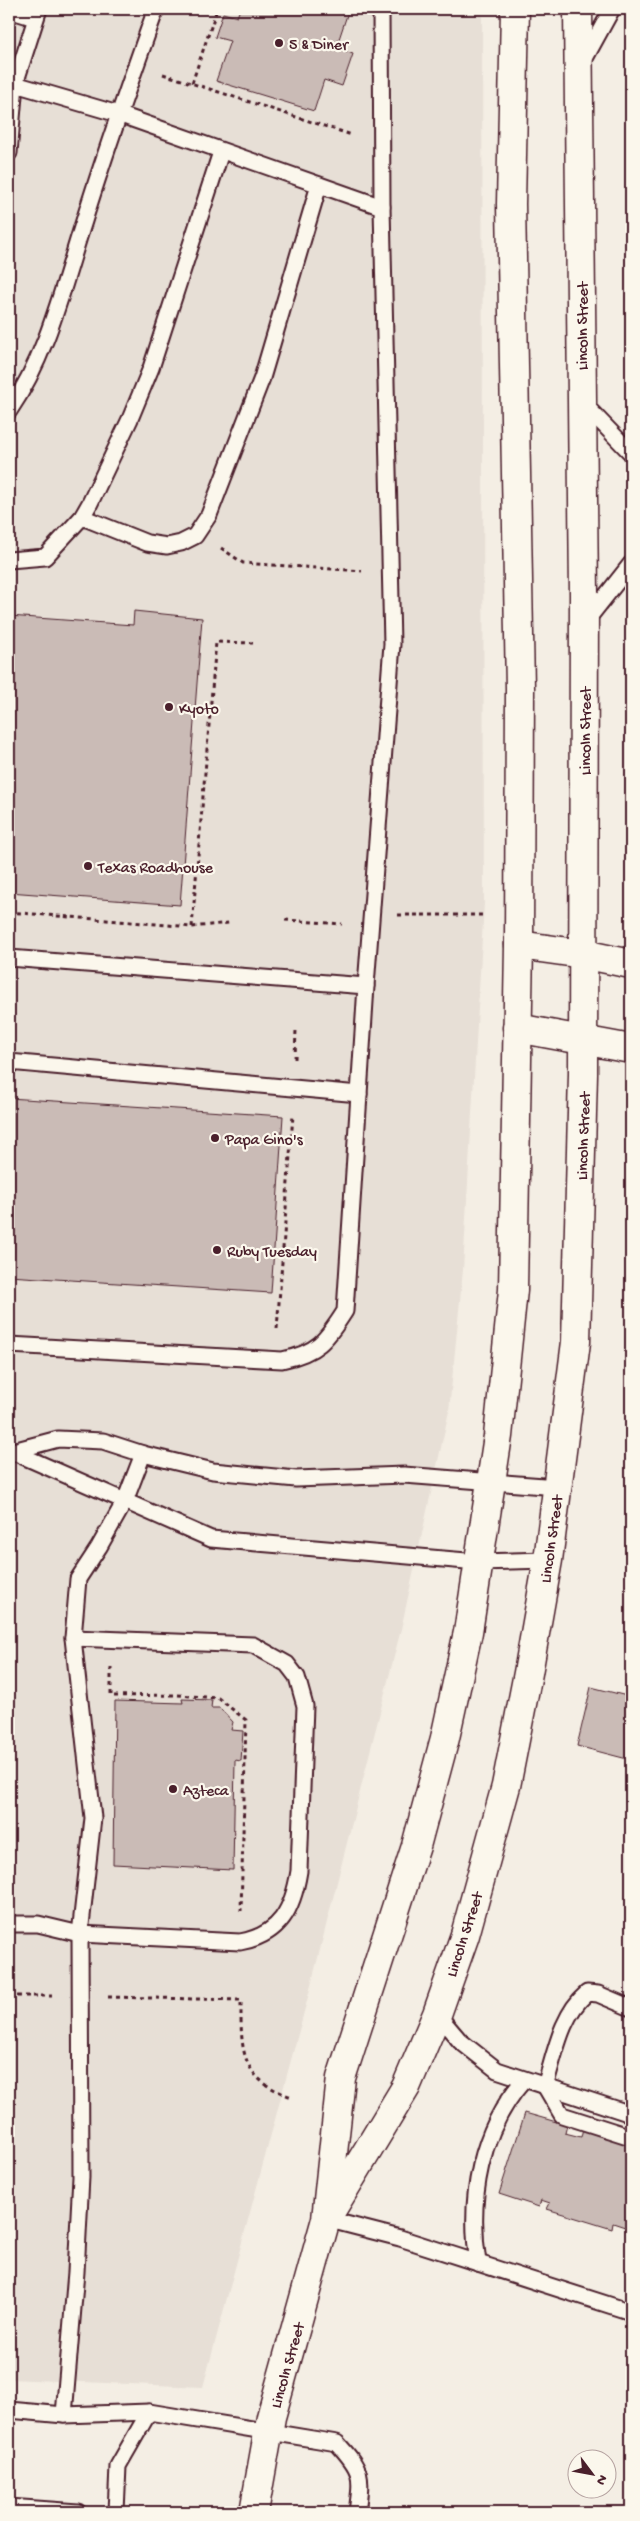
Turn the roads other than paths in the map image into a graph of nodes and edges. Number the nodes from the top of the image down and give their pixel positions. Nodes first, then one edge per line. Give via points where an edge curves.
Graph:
1 (156, 9) edge
2 (381, 9) edge
3 (515, 9) edge
4 (578, 9) edge
5 (612, 9) edge
6 (9, 10) edge
7 (37, 13) edge
8 (579, 70) junction
9 (15, 84) junction
10 (118, 114) junction
11 (221, 152) junction
12 (9, 153) edge
13 (319, 185) junction
14 (382, 207) junction
15 (582, 402) junction
16 (9, 411) edge
17 (631, 453) edge
18 (82, 516) junction
19 (9, 560) edge
20 (631, 564) edge
21 (584, 624) junction
22 (519, 945) junction
23 (583, 954) junction
24 (9, 958) edge
25 (631, 964) edge
26 (366, 986) junction
27 (517, 1028) junction
28 (583, 1041) junction
29 (631, 1049) edge
30 (9, 1062) edge
31 (359, 1094) junction
32 (9, 1345) edge
33 (11, 1451) edge
34 (143, 1454) junction
35 (490, 1481) junction
36 (557, 1487) junction
37 (125, 1501) junction
38 (548, 1560) junction
39 (478, 1562) junction
40 (73, 1638) junction
41 (9, 1924) edge
42 (80, 1934) junction
43 (631, 2008) edge
44 (437, 2014) junction
45 (524, 2080) junction
46 (545, 2086) junction
47 (631, 2114) edge
48 (631, 2137) edge
49 (326, 2219) junction
50 (478, 2263) junction
51 (631, 2312) edge
52 (9, 2410) edge
53 (149, 2412) junction
54 (64, 2415) junction
55 (268, 2431) junction
56 (9, 2506) edge
57 (78, 2512) edge
58 (116, 2512) edge
59 (254, 2512) edge
60 (356, 2512) edge

1 - 10 lane
2 - 14 lane
3 - 22 main road, Lincoln Street via 511,204 520,688
4 - 8 main road, Lincoln Street
5 - 8 lane
6 - 7 lane
7 - 9 lane
8 - 15 main road, Lincoln Street
9 - 10 lane
9 - 12 lane
10 - 11 lane
10 - 16 lane via 48,334 32,375
11 - 13 lane
11 - 18 lane via 151,368 130,419
13 - 14 lane
13 - 18 lane via 262,378 209,515 195,536 167,546 147,543
14 - 26 lane via 392,644
15 - 17 lane
15 - 21 main road, Lincoln Street
18 - 19 lane via 46,557
20 - 21 lane
21 - 23 main road, Lincoln Street
22 - 23 main road
22 - 27 main road, Lincoln Street
23 - 25 main road
23 - 28 main road, Lincoln Street
24 - 26 lane
26 - 31 lane
27 - 28 main road
27 - 35 main road, Lincoln Street via 513,1290 498,1436
28 - 29 main road
28 - 36 main road, Lincoln Street via 576,1342
30 - 31 lane
31 - 32 lane via 345,1311 320,1346 301,1356 282,1360
33 - 34 lane via 58,1439 103,1441
33 - 37 lane
34 - 35 lane via 213,1472 296,1478 404,1475
34 - 37 lane
35 - 36 lane
35 - 39 main road, Lincoln Street
36 - 38 main road, Lincoln Street
37 - 39 lane via 211,1539
37 - 40 lane via 78,1579
38 - 39 lane
38 - 44 main road, Lincoln Street via 506,1786 466,1934
39 - 49 main road, Lincoln Street via 468,1632 433,1783 416,1846 341,2078
40 - 42 lane via 93,1818
40 - 42 lane via 253,1645 287,1664 297,1677 305,1706 299,1871 296,1888 279,1923 258,1939 240,1942
41 - 42 lane via 38,1924
42 - 54 lane via 81,2177
43 - 46 lane via 598,1994 587,1993 581,1998 568,2015
44 - 45 lane via 486,2064
44 - 49 main road, Lincoln Street via 406,2088
45 - 46 lane
45 - 50 lane via 497,2117 486,2150 474,2200 473,2231
46 - 47 lane
46 - 48 lane via 562,2114
49 - 50 lane
49 - 55 main road, Lincoln Street
50 - 51 lane
52 - 54 lane
53 - 54 lane
53 - 55 lane
53 - 58 lane via 118,2466
55 - 59 main road, Lincoln Street
55 - 60 lane via 337,2443 352,2460 361,2479
56 - 57 lane

